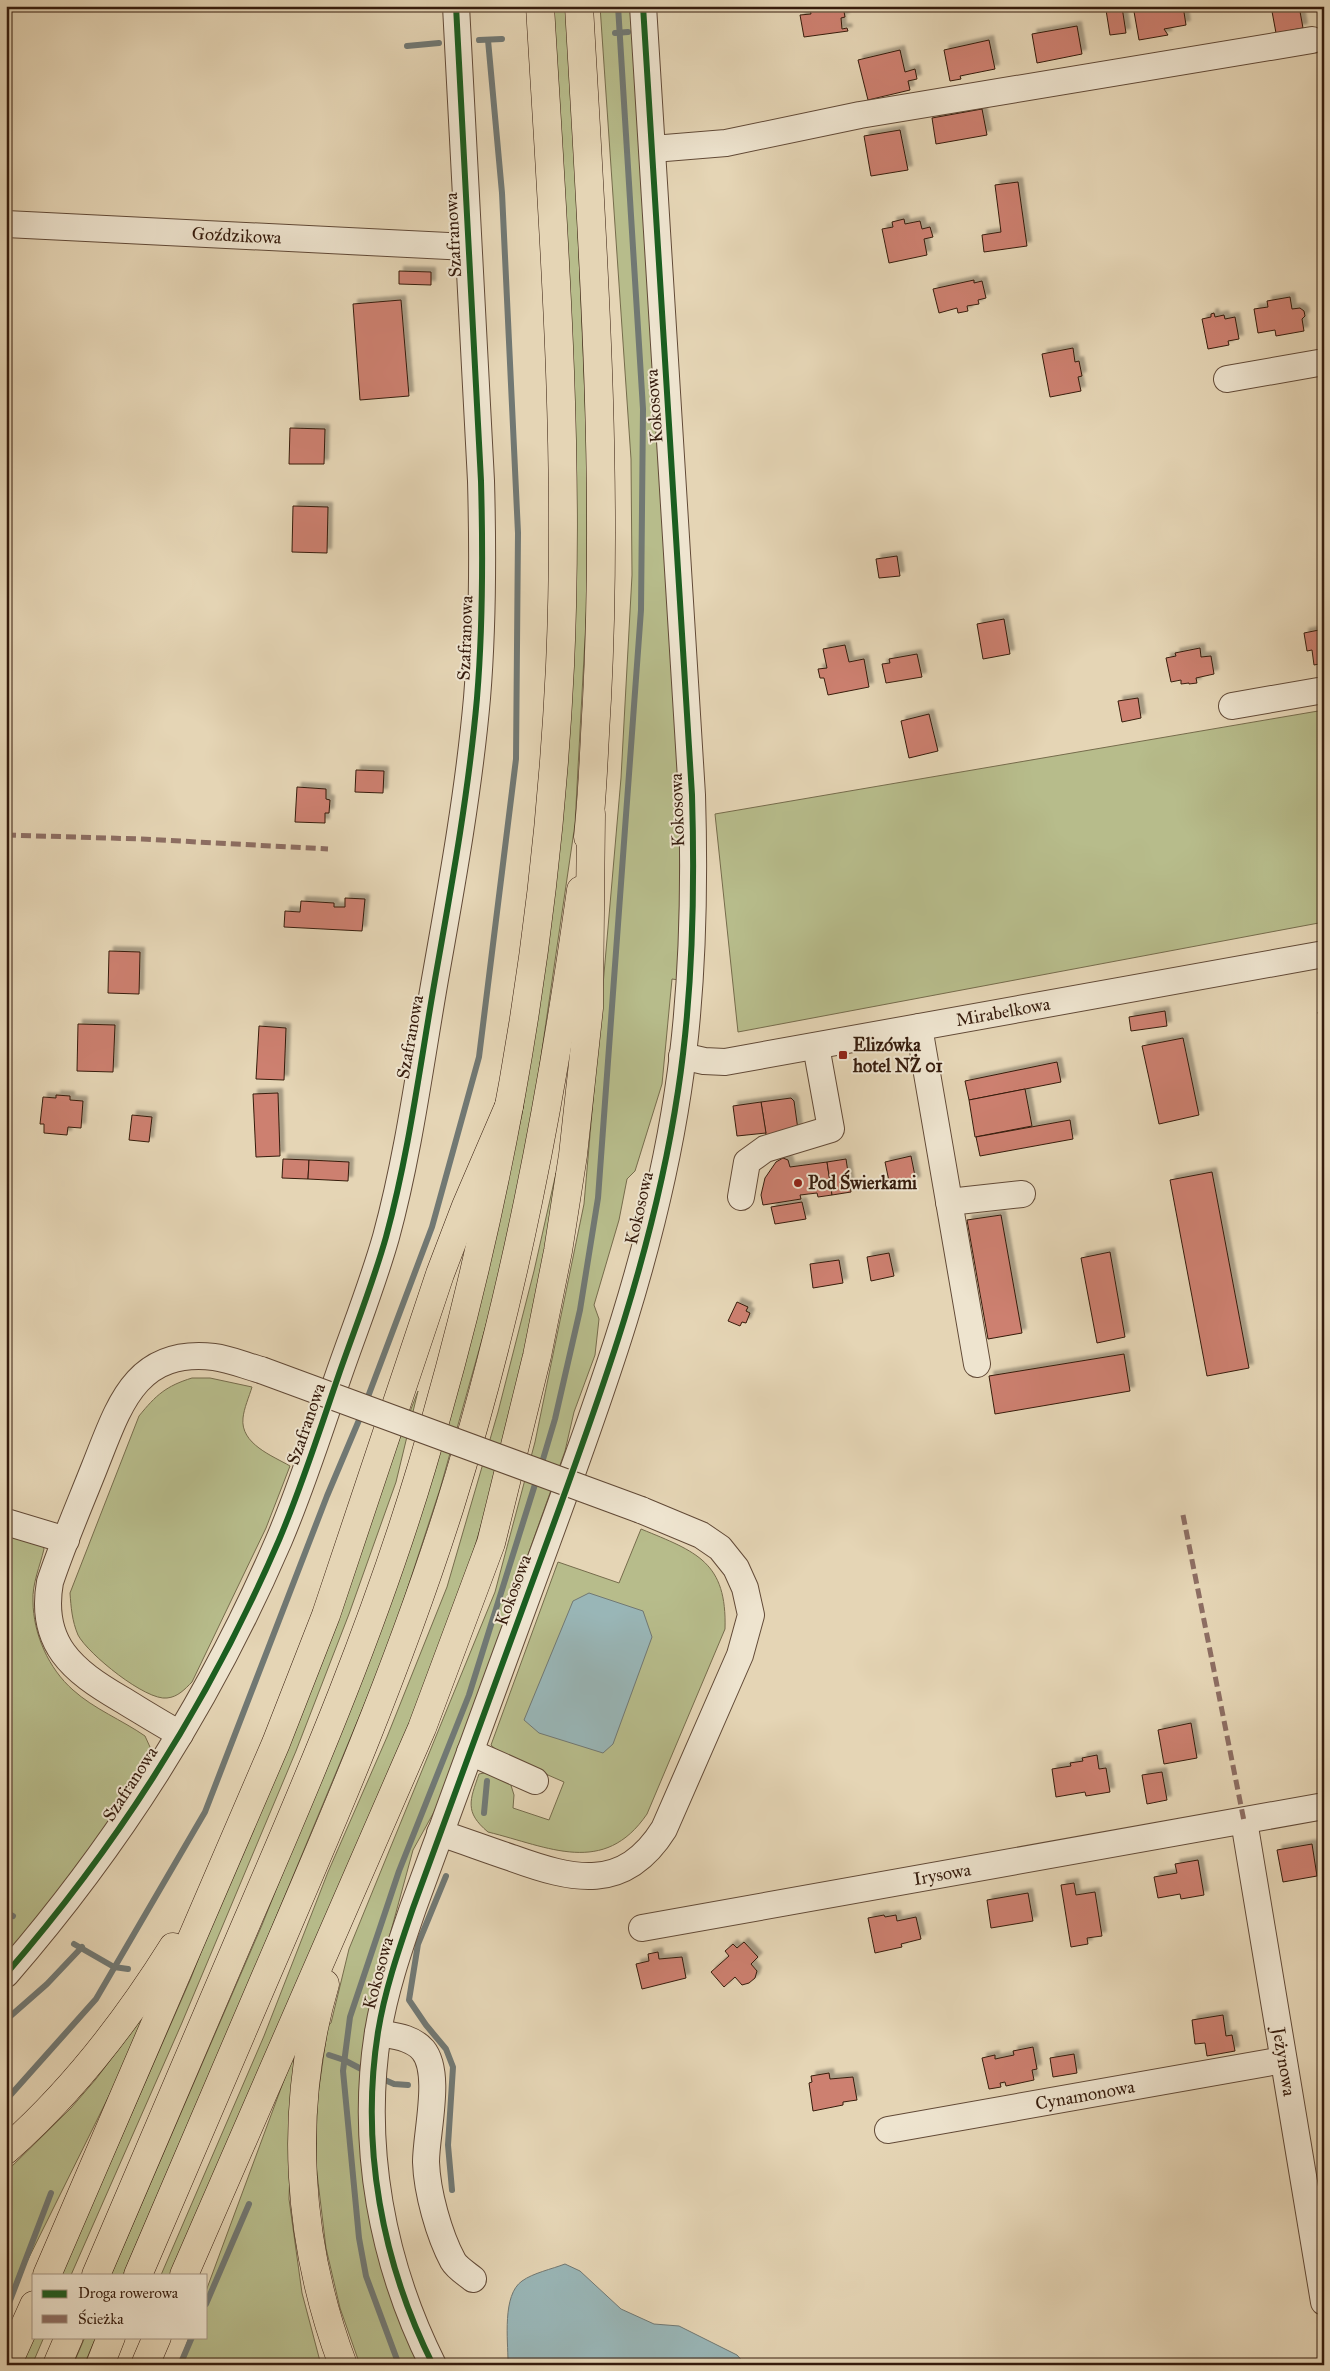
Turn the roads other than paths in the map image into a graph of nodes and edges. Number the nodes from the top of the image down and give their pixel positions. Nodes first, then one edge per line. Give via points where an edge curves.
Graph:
1 (456, 6) edge
2 (540, 6) edge
3 (578, 6) edge
4 (643, 6) edge
5 (1312, 40) dead end
6 (653, 150) junction
7 (6, 224) edge
8 (468, 247) junction
9 (1324, 362) edge
10 (1227, 380) dead end
11 (1324, 690) edge
12 (1232, 706) dead end
13 (590, 814) junction
14 (1324, 954) edge
15 (919, 1028) junction
16 (816, 1046) junction
17 (682, 1056) junction
18 (510, 1106) junction
19 (1022, 1194) dead end
20 (740, 1197) dead end
21 (949, 1202) junction
22 (977, 1364) dead end
23 (6, 1522) edge
24 (66, 1540) junction
25 (180, 1734) junction
26 (470, 1752) junction
27 (535, 1781) dead end
28 (1324, 1806) edge
29 (1244, 1821) junction
30 (440, 1833) junction
31 (218, 1879) junction
32 (340, 1914) junction
33 (642, 1928) dead end
34 (6, 1974) edge
35 (378, 2033) junction
36 (1283, 2060) junction
37 (888, 2130) dead end
38 (6, 2150) edge
39 (47, 2274) edge
40 (96, 2274) edge
41 (138, 2274) edge
42 (184, 2274) edge
43 (473, 2279) dead end
44 (1324, 2302) edge
45 (32, 2309) edge
46 (69, 2338) edge
47 (111, 2338) edge
48 (157, 2338) edge
49 (7, 2365) edge
50 (57, 2365) edge
51 (100, 2365) edge
52 (146, 2365) edge
53 (343, 2365) edge
54 (434, 2365) edge

1 - 8 street, Szafranowa
2 - 18 main road via 561,396 562,612 548,839
3 - 13 main road via 593,259 602,519 602,585
4 - 6 street, Kokosowa
5 - 6 street via 860,115 726,143
6 - 17 street, Kokosowa via 692,795 693,905
7 - 8 street, Goździkowa
8 - 25 street, Szafranowa via 482,520 481,652 466,800 403,1160 375,1273 281,1535 228,1648
9 - 10 street
11 - 12 street
13 - 32 main road via 589,1008 573,1154 537,1356 491,1543 422,1728
13 - 41 main road via 559,1045 536,1168 501,1322 454,1492 412,1619 349,1779
14 - 15 street, Mirabelkowa
15 - 16 street, Mirabelkowa
15 - 21 street
16 - 17 street, Mirabelkowa via 725,1062
16 - 20 street via 831,1129 765,1149 747,1162
17 - 26 street, Kokosowa via 656,1204 630,1305
18 - 31 main road via 440,1274 326,1615
18 - 40 main road via 488,1212 424,1461 381,1590 302,1793
19 - 21 street
21 - 22 street
23 - 24 street
24 - 25 street via 48,1595 49,1619 61,1651 91,1682
24 - 30 street, bridge via 121,1401 145,1374 172,1360 191,1356 216,1357 262,1370 641,1510 701,1535 720,1548 739,1575 751,1615 740,1655 664,1829 649,1850 620,1869 592,1877 556,1873
25 - 34 street, Szafranowa via 117,1831
26 - 27 street
26 - 30 street, Kokosowa
28 - 29 street, Irysowa
29 - 33 street, Irysowa
29 - 36 street, Jeżynowa
30 - 35 street, Kokosowa via 400,1946
31 - 38 main road via 112,2038 72,2085
31 - 39 main road
32 - 42 main road
32 - 53 main road via 332,1961 316,2015 302,2143 304,2205 311,2255
35 - 43 street via 410,2040 422,2050 430,2064 428,2180 439,2224 454,2262
35 - 54 street, Kokosowa via 373,2130 381,2210 403,2294
36 - 37 street, Cynamonowa
36 - 44 street, Jeżynowa
45 - 49 main road
46 - 50 main road
47 - 51 main road
48 - 52 main road

